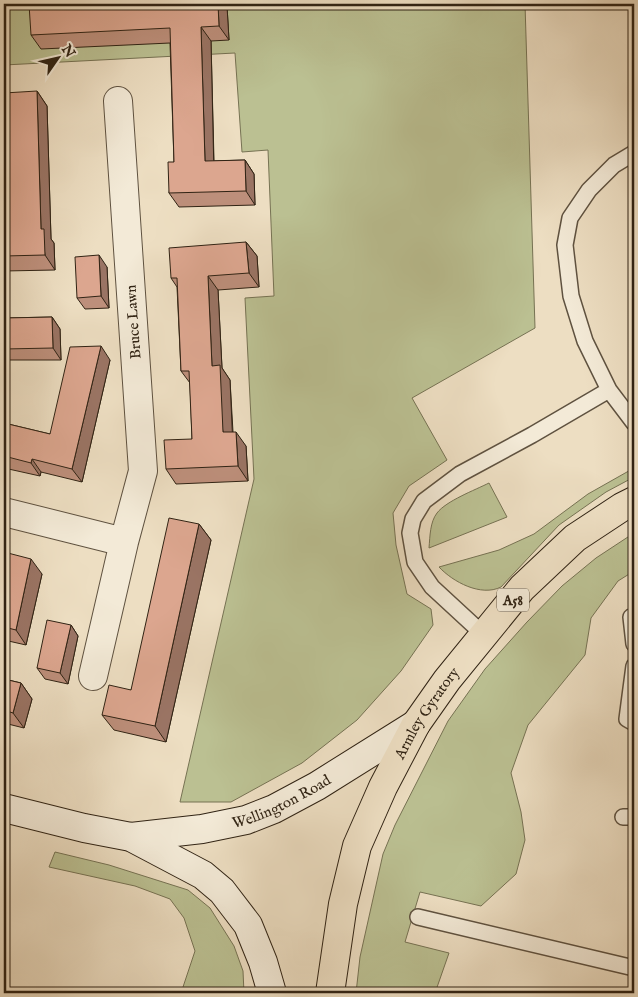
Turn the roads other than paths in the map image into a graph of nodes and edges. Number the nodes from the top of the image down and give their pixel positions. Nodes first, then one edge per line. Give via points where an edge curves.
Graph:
1 (118, 101) dead end
2 (634, 153) edge
3 (609, 390) junction
4 (634, 423) edge
5 (634, 501) edge
6 (4, 512) edge
7 (124, 542) junction
8 (631, 617) dead end
9 (484, 635) junction
10 (634, 644) edge
11 (634, 666) edge
12 (93, 676) dead end
13 (634, 722) edge
14 (416, 724) junction
15 (4, 808) edge
16 (131, 837) junction
17 (418, 917) dead end
18 (263, 962) junction
19 (634, 968) edge
20 (261, 993) edge
21 (272, 993) edge
22 (330, 993) edge

1 - 7 street, Bruce Lawn via 143,471
2 - 3 lane via 614,165 589,190 570,218 565,245 573,305 585,341
3 - 4 lane
3 - 9 lane via 460,474 424,501 413,519 410,533 416,562 432,587
5 - 9 highway, Armley Gyratory / A58 via 575,538 522,588
6 - 7 street
7 - 12 street, Bruce Lawn
8 - 10 lane
9 - 14 highway, Armley Gyratory / A58
11 - 13 lane via 627,719
14 - 16 street, Wellington Road via 274,809 246,820 202,829
14 - 22 highway, Armley Gyratory / A58 via 357,846 343,904
15 - 16 street, Wellington Road
16 - 18 street, Wellington Road via 203,875 222,891 248,925
17 - 19 lane
18 - 20 street
18 - 21 street, Wellington Road

